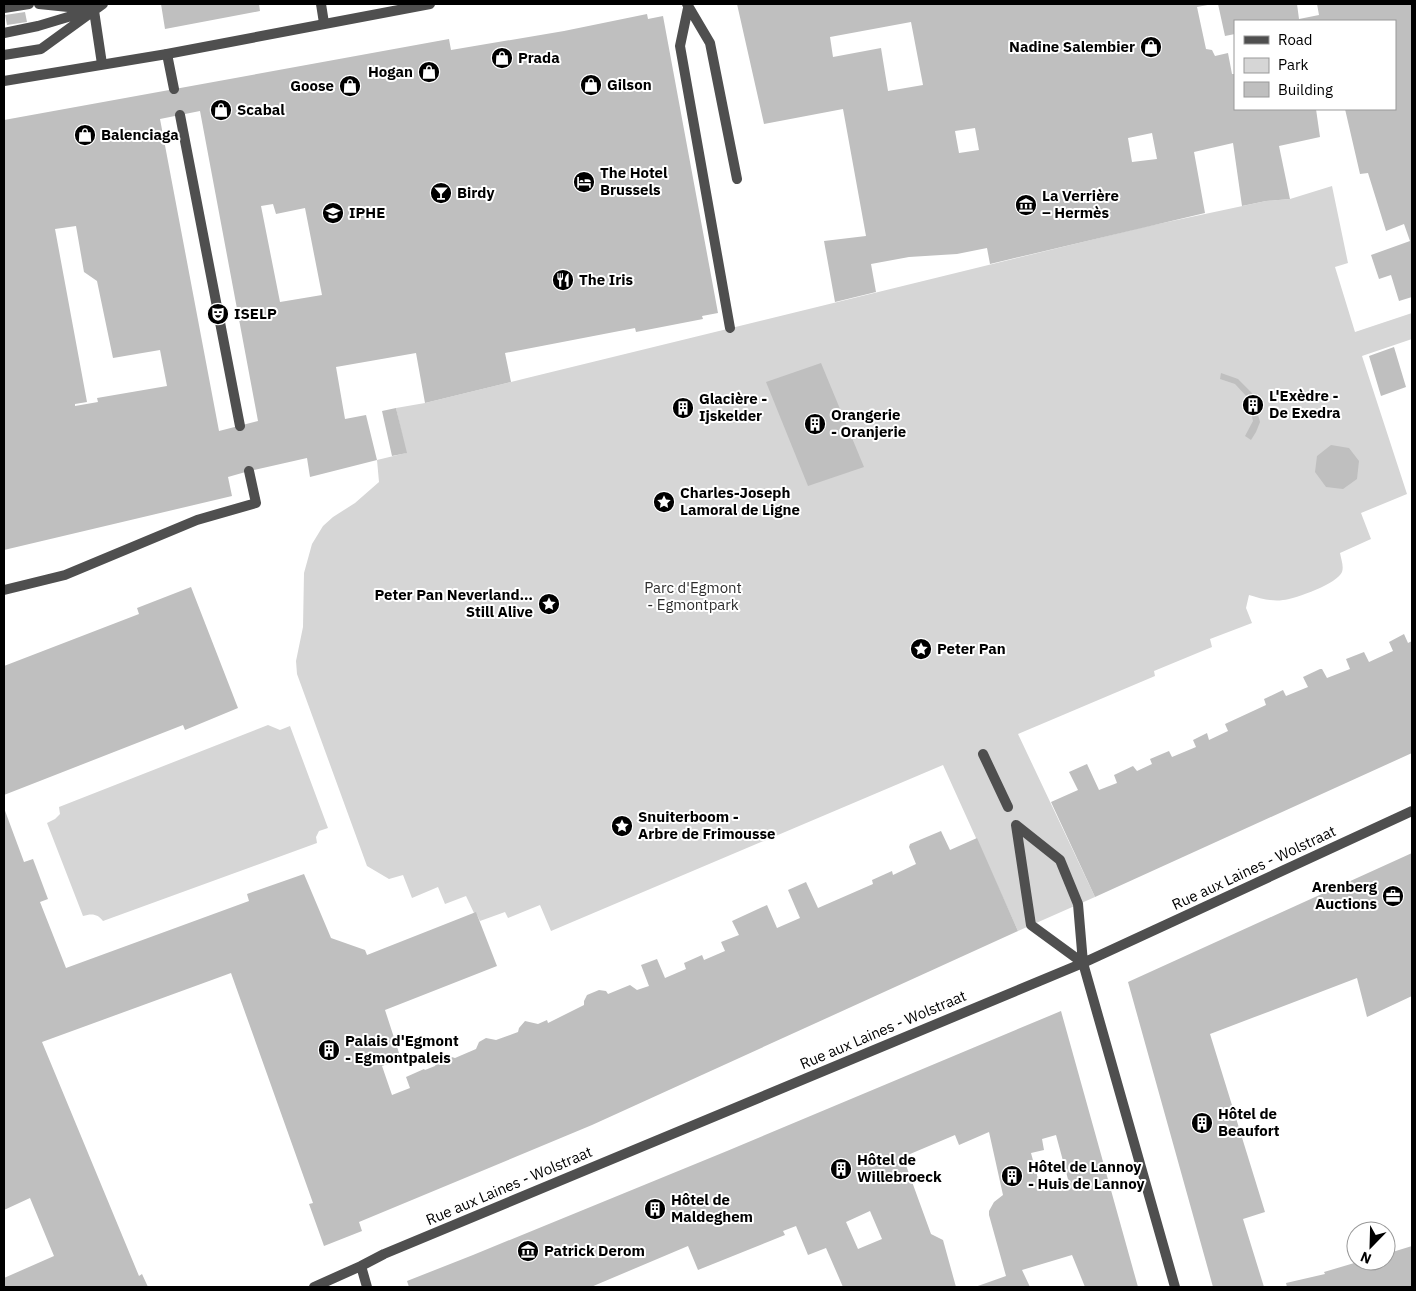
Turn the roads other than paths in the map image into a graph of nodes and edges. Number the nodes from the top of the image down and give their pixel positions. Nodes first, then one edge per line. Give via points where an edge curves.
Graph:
1 (29, 4) edge
2 (39, 4) edge
3 (321, 4) edge
4 (430, 4) edge
5 (97, 6) edge
6 (688, 6) edge
7 (4, 8) edge
8 (324, 23) junction
9 (4, 33) edge
10 (167, 54) junction
11 (4, 55) edge
12 (102, 64) junction
13 (4, 81) edge
14 (174, 89) dead end
15 (180, 115) dead end
16 (737, 179) dead end
17 (730, 328) dead end
18 (240, 426) dead end
19 (249, 472) dead end
20 (4, 590) edge
21 (983, 754) dead end
22 (1008, 807) dead end
23 (1412, 811) edge
24 (1083, 963) junction
25 (361, 1266) junction
26 (314, 1287) edge
27 (367, 1287) edge
28 (1175, 1287) edge

1 - 7 street
2 - 5 street
3 - 8 street
4 - 8 street
5 - 9 street via 38,26
5 - 11 street via 41,49
5 - 12 street
6 - 16 street via 710,43
6 - 17 street via 680,46
8 - 10 street
10 - 12 street
10 - 14 street
12 - 13 street
15 - 18 street
19 - 20 street via 256,503 196,520 65,575
21 - 22 street
23 - 24 street, Rue aux Laines - Wolstraat
24 - 24 street via 1078,904 1060,860 1016,825 1031,925
24 - 25 street, Rue aux Laines - Wolstraat
24 - 28 street
25 - 26 street, Rue aux Laines - Wolstraat
25 - 27 street

